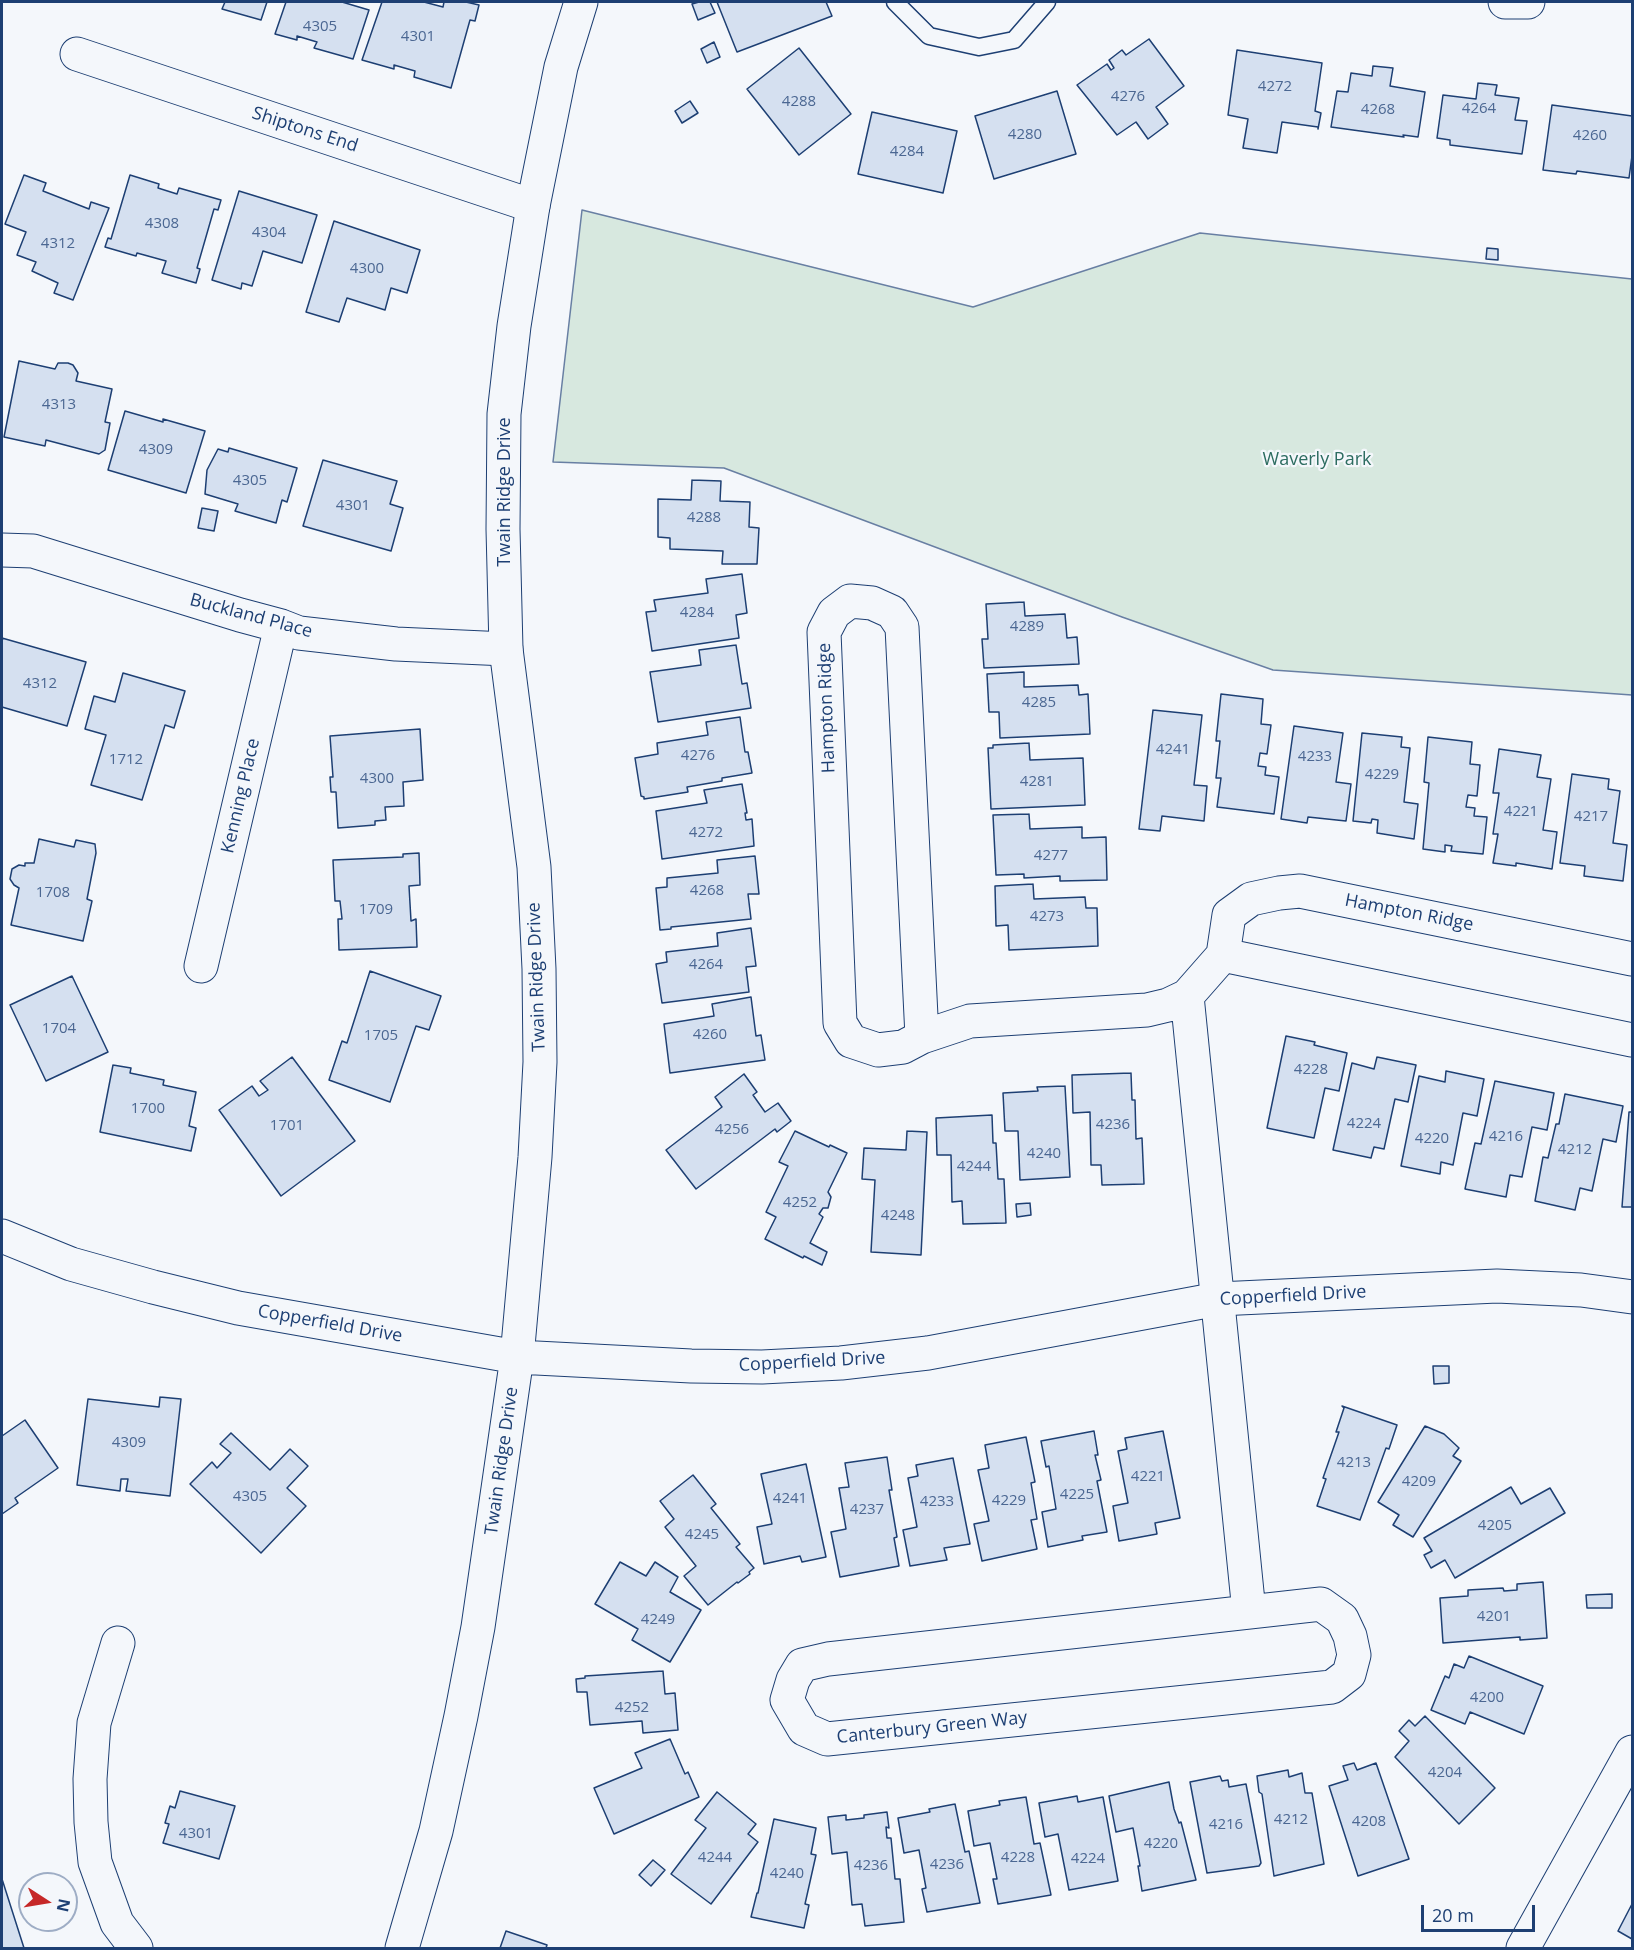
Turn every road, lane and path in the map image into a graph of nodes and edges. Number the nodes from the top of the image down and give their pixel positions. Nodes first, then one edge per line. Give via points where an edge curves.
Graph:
1 (581, 2) edge
2 (895, 2) edge
3 (1047, 2) edge
4 (1505, 2) edge
5 (1528, 2) edge
6 (77, 54) dead end
7 (533, 206) junction
8 (2, 550) edge
9 (281, 626) junction
10 (506, 650) junction
11 (1223, 955) junction
12 (1632, 958) edge
13 (201, 966) dead end
14 (1187, 996) junction
15 (922, 1037) junction
16 (1632, 1040) edge
17 (2, 1236) edge
18 (1632, 1297) edge
19 (1218, 1299) junction
20 (517, 1357) junction
21 (1249, 1612) junction
22 (118, 1643) dead end
23 (1632, 1752) edge
24 (136, 1948) edge
25 (402, 1948) edge
26 (1523, 1948) edge

1 - 7 street, Twain Ridge Drive via 561,67
2 - 3 lane via 928,36 979,46 1014,40
4 - 5 street
6 - 7 street, Shiptons End
7 - 10 street, Twain Ridge Drive via 504,414
8 - 9 street, Buckland Place via 33,551
9 - 10 street, Buckland Place via 299,633 396,644
9 - 13 street, Kenning Place
10 - 20 street, Twain Ridge Drive via 534,867 539,969 535,1157
11 - 12 street, Hampton Ridge via 1229,915 1251,899 1300,891
11 - 14 street, Hampton Ridge
11 - 16 street
14 - 15 street, Hampton Ridge via 1147,1010 970,1021
14 - 19 street
15 - 15 street, Hampton Ridge via 902,627 891,612 872,603 850,601 834,612 824,632 840,1023 851,1041 878,1050 903,1047
17 - 20 street, Copperfield Drive via 71,1264 206,1300
18 - 19 street, Copperfield Drive via 1497,1286
19 - 20 street, Copperfield Drive via 928,1353 841,1363 691,1366
19 - 21 street
20 - 25 street, Twain Ridge Drive via 478,1627 461,1716 436,1831
21 - 21 street, Canterbury Green Way via 828,1659 802,1665 787,1700 804,1729 827,1739 1332,1687 1349,1674 1354,1655 1350,1636 1342,1619 1322,1604
22 - 24 street via 94,1723 91,1822 94,1862 117,1923
23 - 26 street

